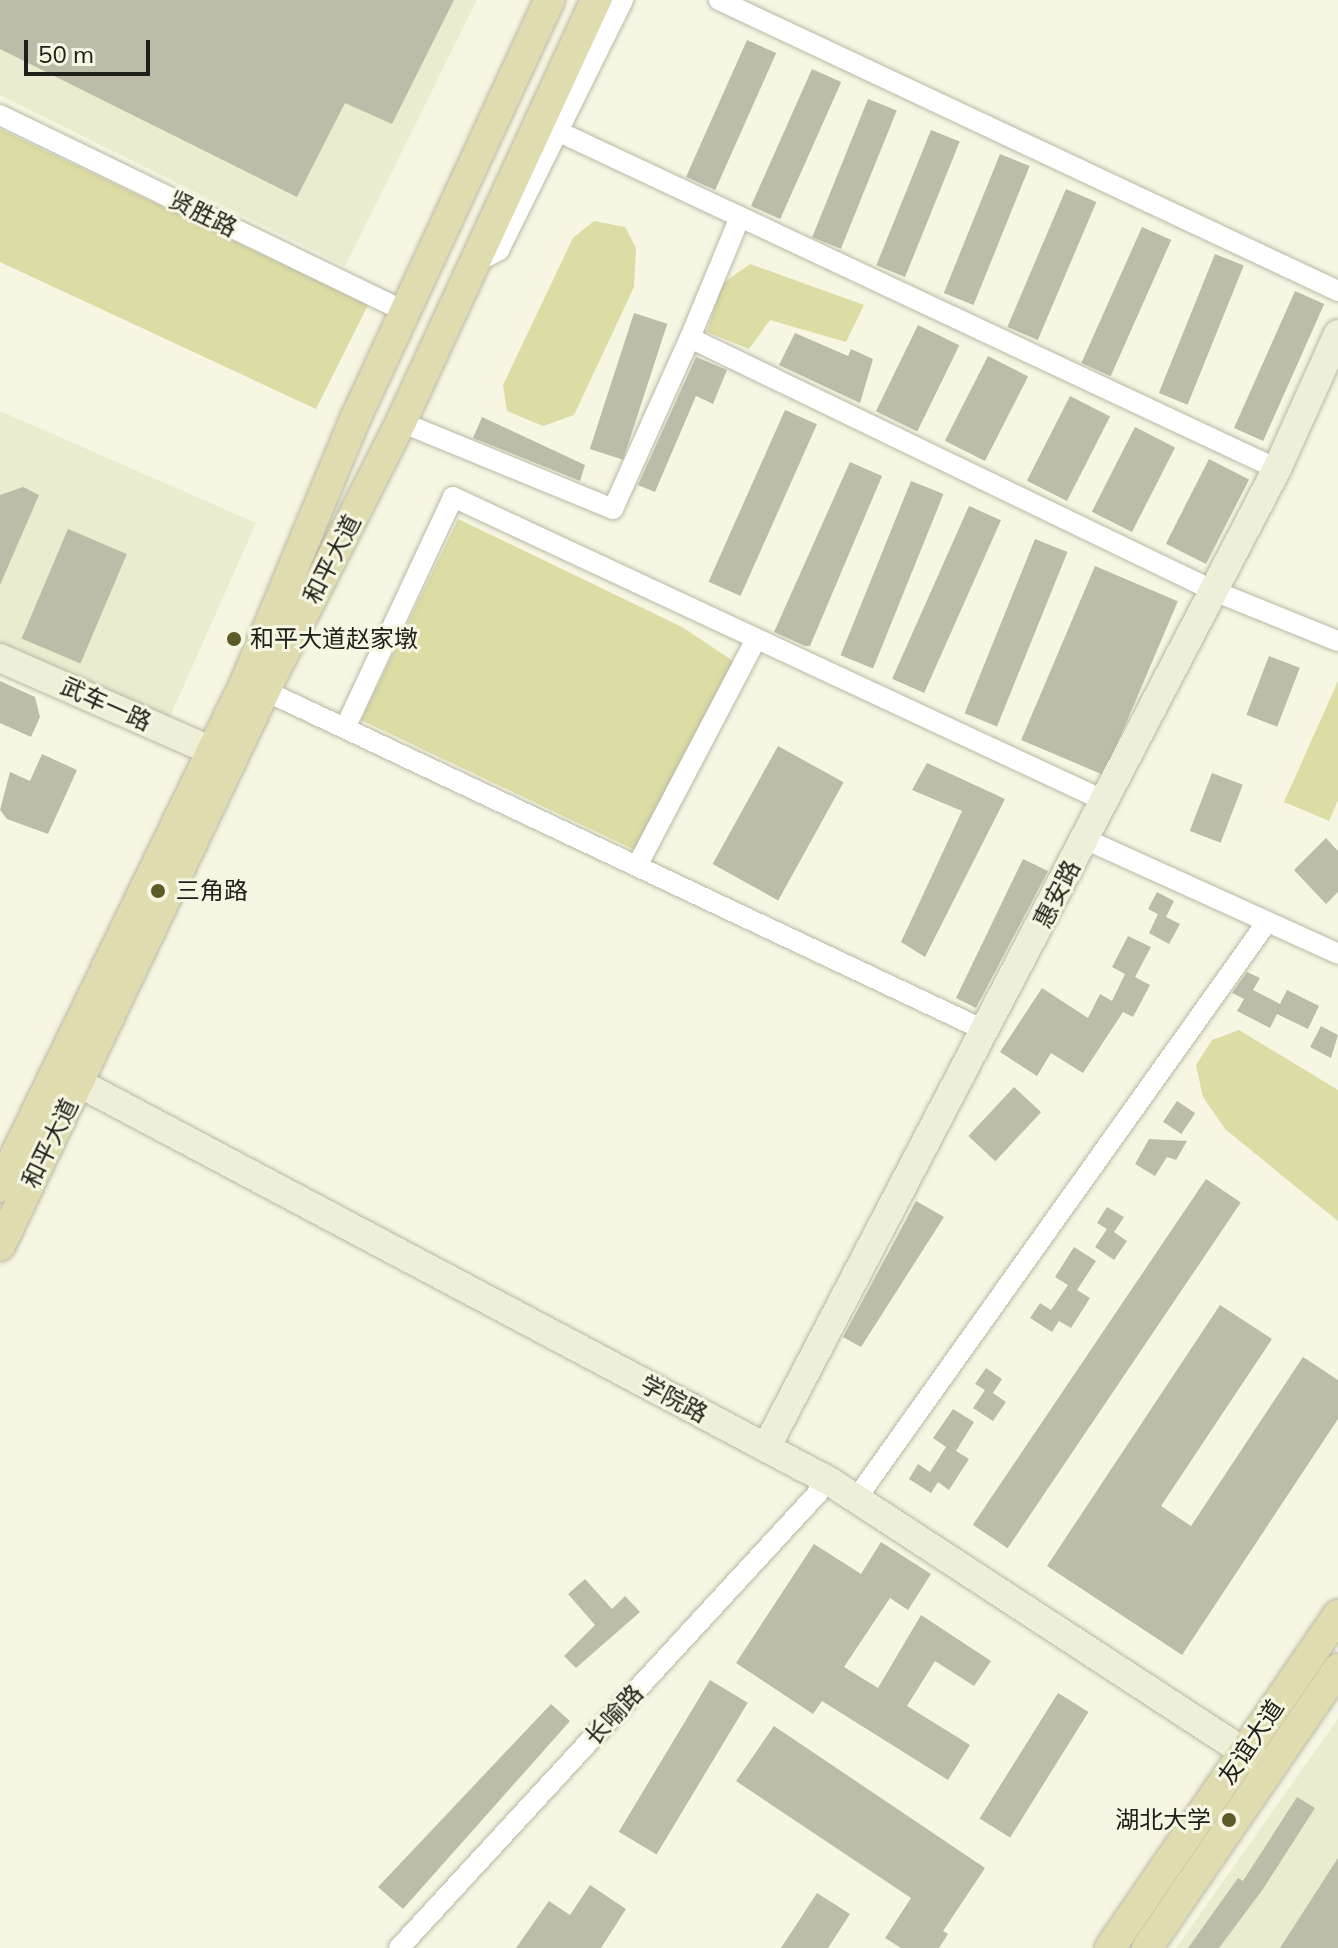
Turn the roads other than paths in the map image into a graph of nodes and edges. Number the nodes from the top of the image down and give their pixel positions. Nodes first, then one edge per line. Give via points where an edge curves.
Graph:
1 (550, 0) edge
2 (596, 0) edge
3 (623, 0) edge
4 (719, 0) edge
5 (0, 115) edge
6 (550, 127) junction
7 (740, 217) junction
8 (1338, 291) edge
9 (406, 312) junction
10 (1338, 334) edge
11 (690, 338) junction
12 (401, 422) junction
13 (1277, 469) junction
14 (1214, 591) junction
15 (756, 639) junction
16 (1338, 641) edge
17 (0, 658) edge
18 (256, 686) junction
19 (345, 728) junction
20 (212, 751) junction
21 (1105, 801) junction
22 (1085, 839) junction
23 (637, 866) junction
24 (1267, 922) junction
25 (1338, 954) edge
26 (986, 1031) junction
27 (67, 1077) junction
28 (0, 1187) edge
29 (0, 1246) edge
30 (766, 1448) junction
31 (829, 1481) junction
32 (856, 1499) junction
33 (1338, 1615) edge
34 (1333, 1688) edge
35 (1244, 1752) junction
36 (1270, 1768) junction
37 (399, 1948) edge
38 (1110, 1948) edge
39 (1147, 1948) edge

1 - 9 main road, 和平大道
2 - 6 main road, 和平大道
3 - 6 street
4 - 8 street
5 - 9 street, 贤胜路
6 - 7 street
6 - 12 main road, 和平大道 via 473,264
7 - 11 street
7 - 13 street
9 - 18 main road, 和平大道
10 - 13 street, 惠安路
11 - 12 street via 613,509
11 - 14 street
12 - 18 main road, 和平大道
13 - 14 street, 惠安路
14 - 16 street
14 - 21 street, 惠安路
15 - 19 street via 453,497
15 - 21 street
15 - 23 street
17 - 20 street, 武车一路
18 - 19 street
18 - 20 main road, 和平大道
18 - 27 main road, 和平大道
19 - 23 street
20 - 27 main road, 和平大道
21 - 22 street, 惠安路
22 - 24 street
22 - 26 street, 惠安路
23 - 26 street
24 - 25 street
24 - 32 street
26 - 30 street, 惠安路
27 - 28 main road, 和平大道
27 - 29 main road, 和平大道
27 - 30 street, 学院路
30 - 31 street, 学院路
31 - 32 street, 学院路
31 - 37 street, 长喻路
32 - 35 street, 学院路
33 - 35 main road, 友谊大道
34 - 36 main road, 友谊大道
35 - 36 street, 学院路
35 - 38 main road, 友谊大道
36 - 39 main road, 友谊大道

